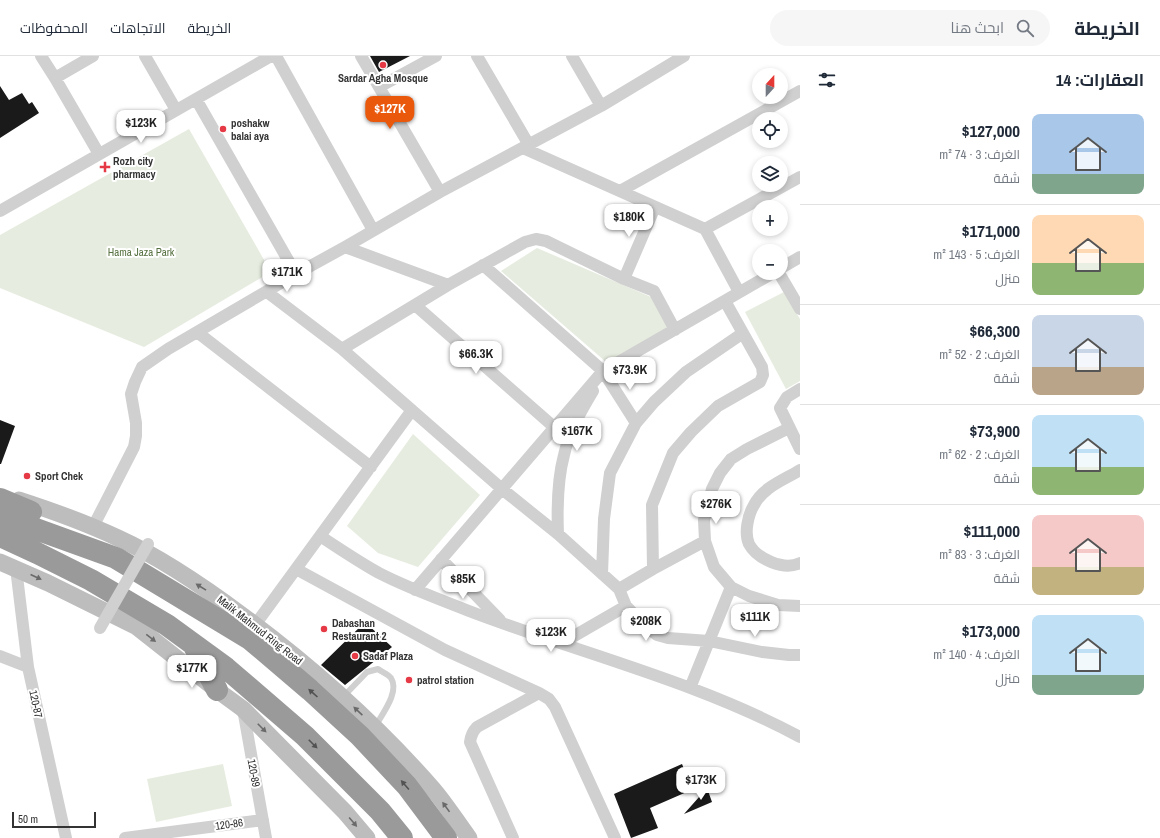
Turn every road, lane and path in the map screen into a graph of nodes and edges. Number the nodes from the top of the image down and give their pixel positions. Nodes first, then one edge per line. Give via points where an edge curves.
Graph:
1 (41, 56) edge
2 (93, 56) edge
3 (145, 56) edge
4 (271, 56) edge
5 (276, 56) edge
6 (361, 56) edge
7 (436, 56) edge
8 (477, 56) edge
9 (572, 56) edge
10 (684, 56) edge
11 (55, 78) junction
12 (379, 87) junction
13 (800, 91) edge
14 (196, 99) junction
15 (601, 106) junction
16 (176, 110) junction
17 (526, 146) junction
18 (99, 154) junction
19 (800, 177) edge
20 (620, 191) junction
21 (440, 192) junction
22 (655, 207) junction
23 (0, 211) edge
24 (705, 229) junction
25 (374, 230) junction
26 (345, 247) junction
27 (800, 257) edge
28 (788, 264) edge
29 (483, 265) junction
30 (296, 274) junction
31 (624, 279) junction
32 (760, 280) edge
33 (783, 280) edge
34 (448, 285) junction
35 (267, 292) junction
36 (739, 292) junction
37 (725, 301) junction
38 (415, 305) junction
39 (800, 309) edge
40 (675, 330) junction
41 (197, 332) junction
42 (742, 333) junction
43 (342, 349) junction
44 (603, 371) junction
45 (800, 389) edge
46 (412, 410) junction
47 (636, 423) junction
48 (554, 427) junction
49 (789, 428) junction
50 (800, 450) edge
51 (371, 466) junction
52 (800, 470) edge
53 (502, 489) junction
54 (0, 494) edge
55 (0, 499) edge
56 (0, 516) edge
57 (94, 527) junction
58 (558, 534) junction
59 (0, 536) edge
60 (320, 536) junction
61 (705, 542) junction
62 (148, 544) dead end
63 (0, 550) edge
64 (116, 558) junction
65 (441, 559) junction
66 (0, 562) edge
67 (800, 563) edge
68 (16, 568) junction
69 (296, 569) junction
70 (653, 569) junction
71 (602, 574) junction
72 (91, 580) junction
73 (731, 588) junction
74 (619, 589) junction
75 (415, 590) junction
76 (626, 606) junction
77 (800, 606) edge
78 (503, 624) junction
79 (100, 628) dead end
80 (253, 632) junction
81 (709, 642) junction
82 (192, 643) junction
83 (562, 644) junction
84 (292, 654) joint
85 (800, 654) edge
86 (0, 656) edge
87 (28, 667) junction
88 (690, 688) junction
89 (217, 690) junction
90 (539, 693) junction
91 (343, 697) junction
92 (243, 709) junction
93 (375, 727) junction
94 (800, 737) edge
95 (263, 820) junction
96 (66, 838) edge
97 (125, 838) edge
98 (266, 838) edge
99 (366, 838) edge
100 (402, 838) edge
101 (446, 838) edge
102 (469, 838) edge
103 (513, 838) edge
104 (616, 838) edge

1 - 11 street
2 - 11 street
3 - 16 street
4 - 14 street
5 - 25 street
6 - 12 street
7 - 12 street
8 - 17 street
9 - 15 street
10 - 15 street
11 - 18 street
12 - 21 street
13 - 20 street
14 - 16 street
14 - 30 street
15 - 17 street
16 - 18 street
17 - 20 street
17 - 21 street
18 - 23 street
19 - 24 street
20 - 22 street
21 - 25 street
22 - 24 street
22 - 31 street
24 - 36 street
25 - 26 street
26 - 30 street
26 - 34 street
27 - 28 street
29 - 31 street via 536,239 546,241
29 - 34 street
29 - 44 street
30 - 35 street
31 - 40 street via 654,291
32 - 36 street
33 - 39 street
34 - 38 street
35 - 41 street
35 - 43 street
36 - 37 street
37 - 40 street
37 - 42 street
38 - 43 street
38 - 48 street
40 - 44 street
41 - 51 street
41 - 57 street via 142,367 132,394 136,424 134,446
42 - 47 street via 686,372
42 - 70 street via 764,375 760,382 718,406 673,453 652,505
43 - 46 street
44 - 47 street
44 - 48 street
44 - 58 street via 576,421 564,455 557,497
45 - 49 street via 787,397 780,408
46 - 51 street
46 - 53 street
47 - 71 street via 610,473 604,519
48 - 53 street
49 - 50 street
49 - 61 street via 731,459 720,473 712,489 704,520
51 - 60 street
52 - 67 street via 761,495 753,505 747,532 749,543 756,552 767,559 781,565
53 - 58 street
53 - 65 street
54 - 57 main road, Malik Mahmud Ring Road
55 - 64 highway via 67,528
56 - 64 highway, Malik Mahmud Ring Road
80 -> 57 main road, Malik Mahmud Ring Road via 216,596 160,560
58 - 71 street
59 - 72 highway
60 - 69 street
60 - 75 street via 348,555
61 - 70 street
61 - 73 street via 714,567
62 - 79 street, bridge
63 - 72 highway
64 - 80 highway, Malik Mahmud Ring Road
65 - 75 street
65 - 78 street
66 - 68 main road
68 - 87 street, 120-87
68 -> 89 main road via 137,627
69 - 80 street
69 - 90 street via 446,650
70 - 74 street
71 - 74 street
72 - 82 highway via 167,625
73 - 77 street via 778,605
73 - 81 street
74 - 76 street
75 - 78 street
76 - 81 street via 657,635
76 - 83 street
78 - 83 street
80 - 84 highway
101 -> 80 highway, Malik Mahmud Ring Road via 407,786 360,736
81 - 85 street via 762,652
81 - 88 street
82 - 89 highway
82 -> 100 highway via 226,668 305,736
83 - 88 street
84 - 91 main road, Malik Mahmud Ring Road
86 - 87 street
87 - 96 street, 120-87
88 - 94 street via 736,706
89 - 92 main road
90 - 103 street via 477,727 470,742
90 - 104 street via 555,707
93 -> 91 main road, Malik Mahmud Ring Road
91 - 93 lane via 367,672 378,669 390,677 394,692
92 - 95 street, 120-89
92 -> 99 main road via 345,812
102 -> 93 main road, Malik Mahmud Ring Road via 434,791
95 - 97 street, 120-86
95 - 98 street, 120-89

